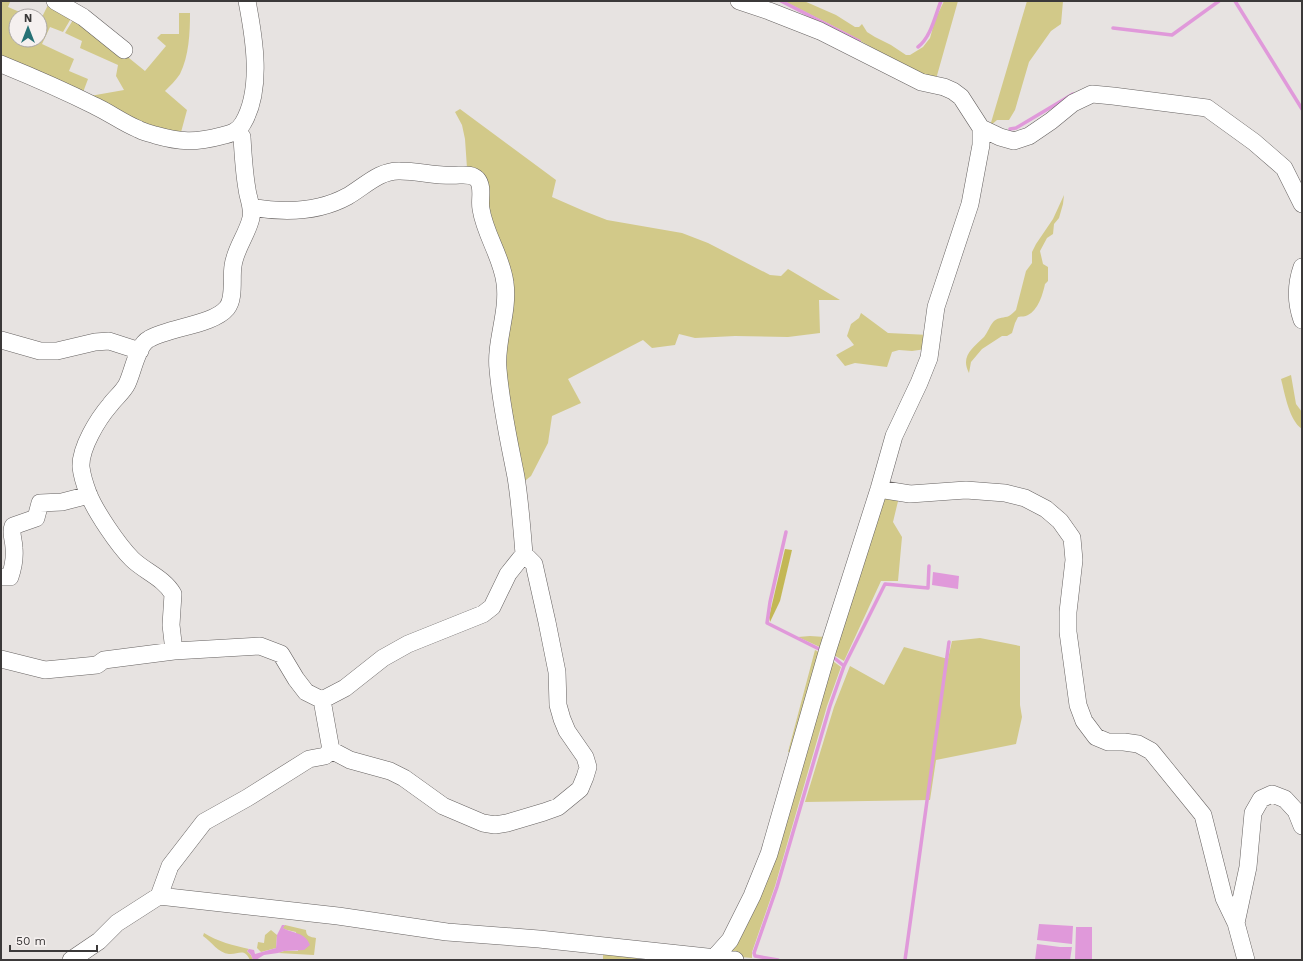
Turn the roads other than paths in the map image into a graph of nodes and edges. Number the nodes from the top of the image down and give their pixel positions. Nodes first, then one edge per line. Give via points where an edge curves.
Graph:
1 (55, 1) edge
2 (247, 1) edge
3 (739, 1) edge
4 (124, 50) dead end
5 (1, 64) edge
6 (981, 128) junction
7 (235, 132) junction
8 (1302, 204) edge
9 (251, 207) junction
10 (1302, 267) edge
11 (1302, 320) edge
12 (1, 340) edge
13 (140, 351) junction
14 (879, 489) junction
15 (89, 495) junction
16 (524, 554) junction
17 (1, 577) edge
18 (174, 651) junction
19 (1, 659) edge
20 (322, 700) junction
21 (331, 750) junction
22 (1302, 826) edge
23 (159, 896) junction
24 (1236, 923) junction
25 (715, 959) edge
26 (71, 960) edge
27 (735, 960) edge
28 (1246, 960) edge

1 - 4 street via 83,16
2 - 7 street via 254,38 255,79 243,124
3 - 6 street via 820,31 921,82 953,91 961,97
5 - 7 street via 96,106 139,130 175,141 201,140
6 - 8 street via 1014,141 1029,136 1073,103 1092,94 1207,108 1254,142 1284,168
6 - 14 street via 981,145 970,204 936,307 929,358 894,436
7 - 9 street via 242,137
9 - 13 street via 251,218 233,264 230,302 226,308 212,319 168,330 148,339 142,344
9 - 16 street via 266,210 311,209 332,204 387,172 469,175 477,179 481,188 481,209 502,266 507,297 497,367 503,416 516,478
10 - 11 street via 1297,294
12 - 13 street via 40,352 109,341
13 - 15 street via 128,384 104,412 82,455 81,466
14 - 24 street via 910,494 966,490 1005,493 1025,498 1046,509 1060,521 1072,538 1074,560 1068,632 1078,705 1084,722 1096,738 1108,742 1138,744 1152,751 1203,814 1224,898
14 - 25 street via 828,649 769,854 730,940
15 - 17 street via 62,502 40,503 36,518 13,526 12,570 10,577
15 - 18 street via 120,546 170,590
16 - 20 street via 508,574 492,608 408,644 383,658 345,688
16 - 21 street via 534,564 557,672 558,705 562,719 585,757 588,767 580,789 558,807 507,823 489,824 443,806 390,771 350,760
18 - 19 street via 104,660 97,665 45,670
18 - 20 street via 260,646 281,654 306,692
20 - 21 street
21 - 23 street via 325,756 309,759 248,798 204,822 170,866
22 - 24 street via 1296,811 1285,799 1272,794 1261,799 1253,813 1248,867
23 - 25 street via 338,916 447,932 539,939
23 - 26 street via 117,923 99,941
24 - 28 street
25 - 27 street

